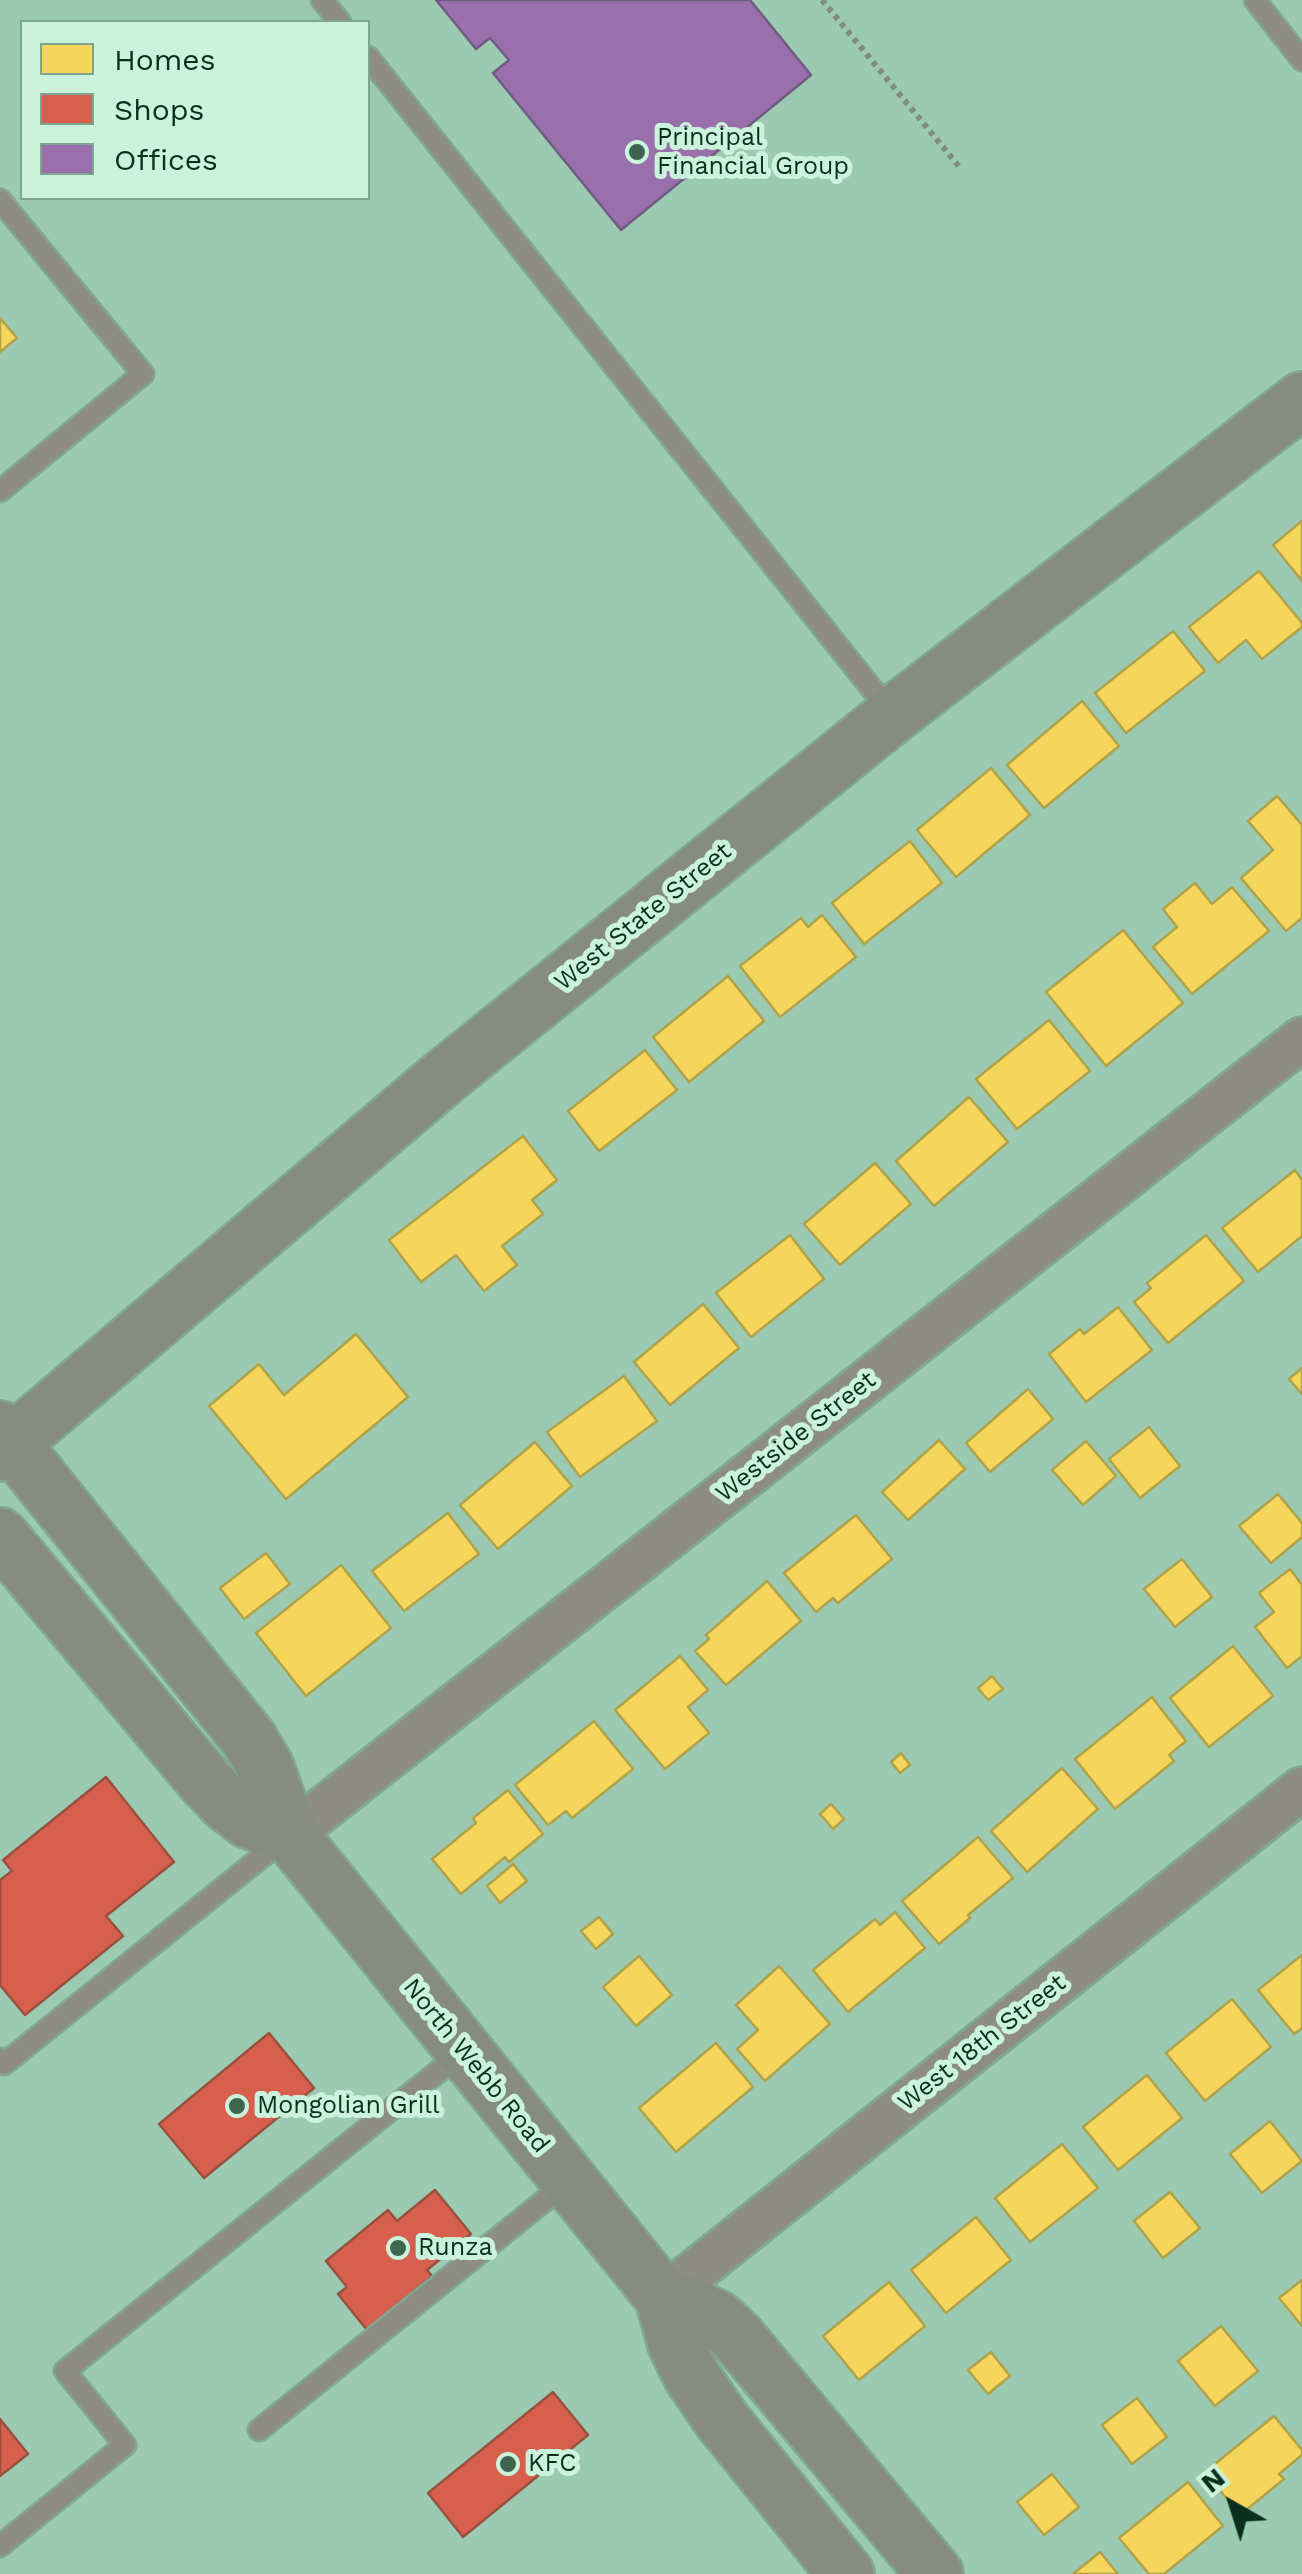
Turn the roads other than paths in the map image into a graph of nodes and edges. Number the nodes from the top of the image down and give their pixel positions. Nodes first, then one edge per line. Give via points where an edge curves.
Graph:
1 (322, 0) edge
2 (1255, 0) edge
3 (338, 20) edge
4 (370, 60) edge
5 (1302, 60) edge
6 (0, 200) edge
7 (1302, 400) edge
8 (0, 491) edge
9 (893, 716) junction
10 (1302, 1040) edge
11 (4, 1442) edge
12 (0, 1536) edge
13 (1302, 1789) edge
14 (290, 1835) junction
15 (464, 2051) junction
16 (0, 2059) edge
17 (569, 2181) junction
18 (663, 2297) junction
19 (260, 2430) dead end
20 (0, 2546) edge
21 (846, 2574) edge
22 (934, 2574) edge

1 - 3 lane
2 - 5 lane
4 - 9 lane
6 - 8 lane via 143,374
7 - 9 main road, West State Street
9 - 11 main road, West State Street
10 - 14 street, Westside Street
11 - 14 main road, North Webb Road via 249,1739
12 - 14 main road, North Webb Road via 226,1803 248,1820
13 - 18 street, West 18th Street
14 - 15 main road, North Webb Road
14 - 16 lane via 4,2064
15 - 17 main road, North Webb Road
15 - 20 lane via 64,2371 125,2445
17 - 18 main road, North Webb Road
17 - 19 lane
18 - 21 main road, North Webb Road via 690,2375
18 - 22 main road via 718,2319 738,2338

